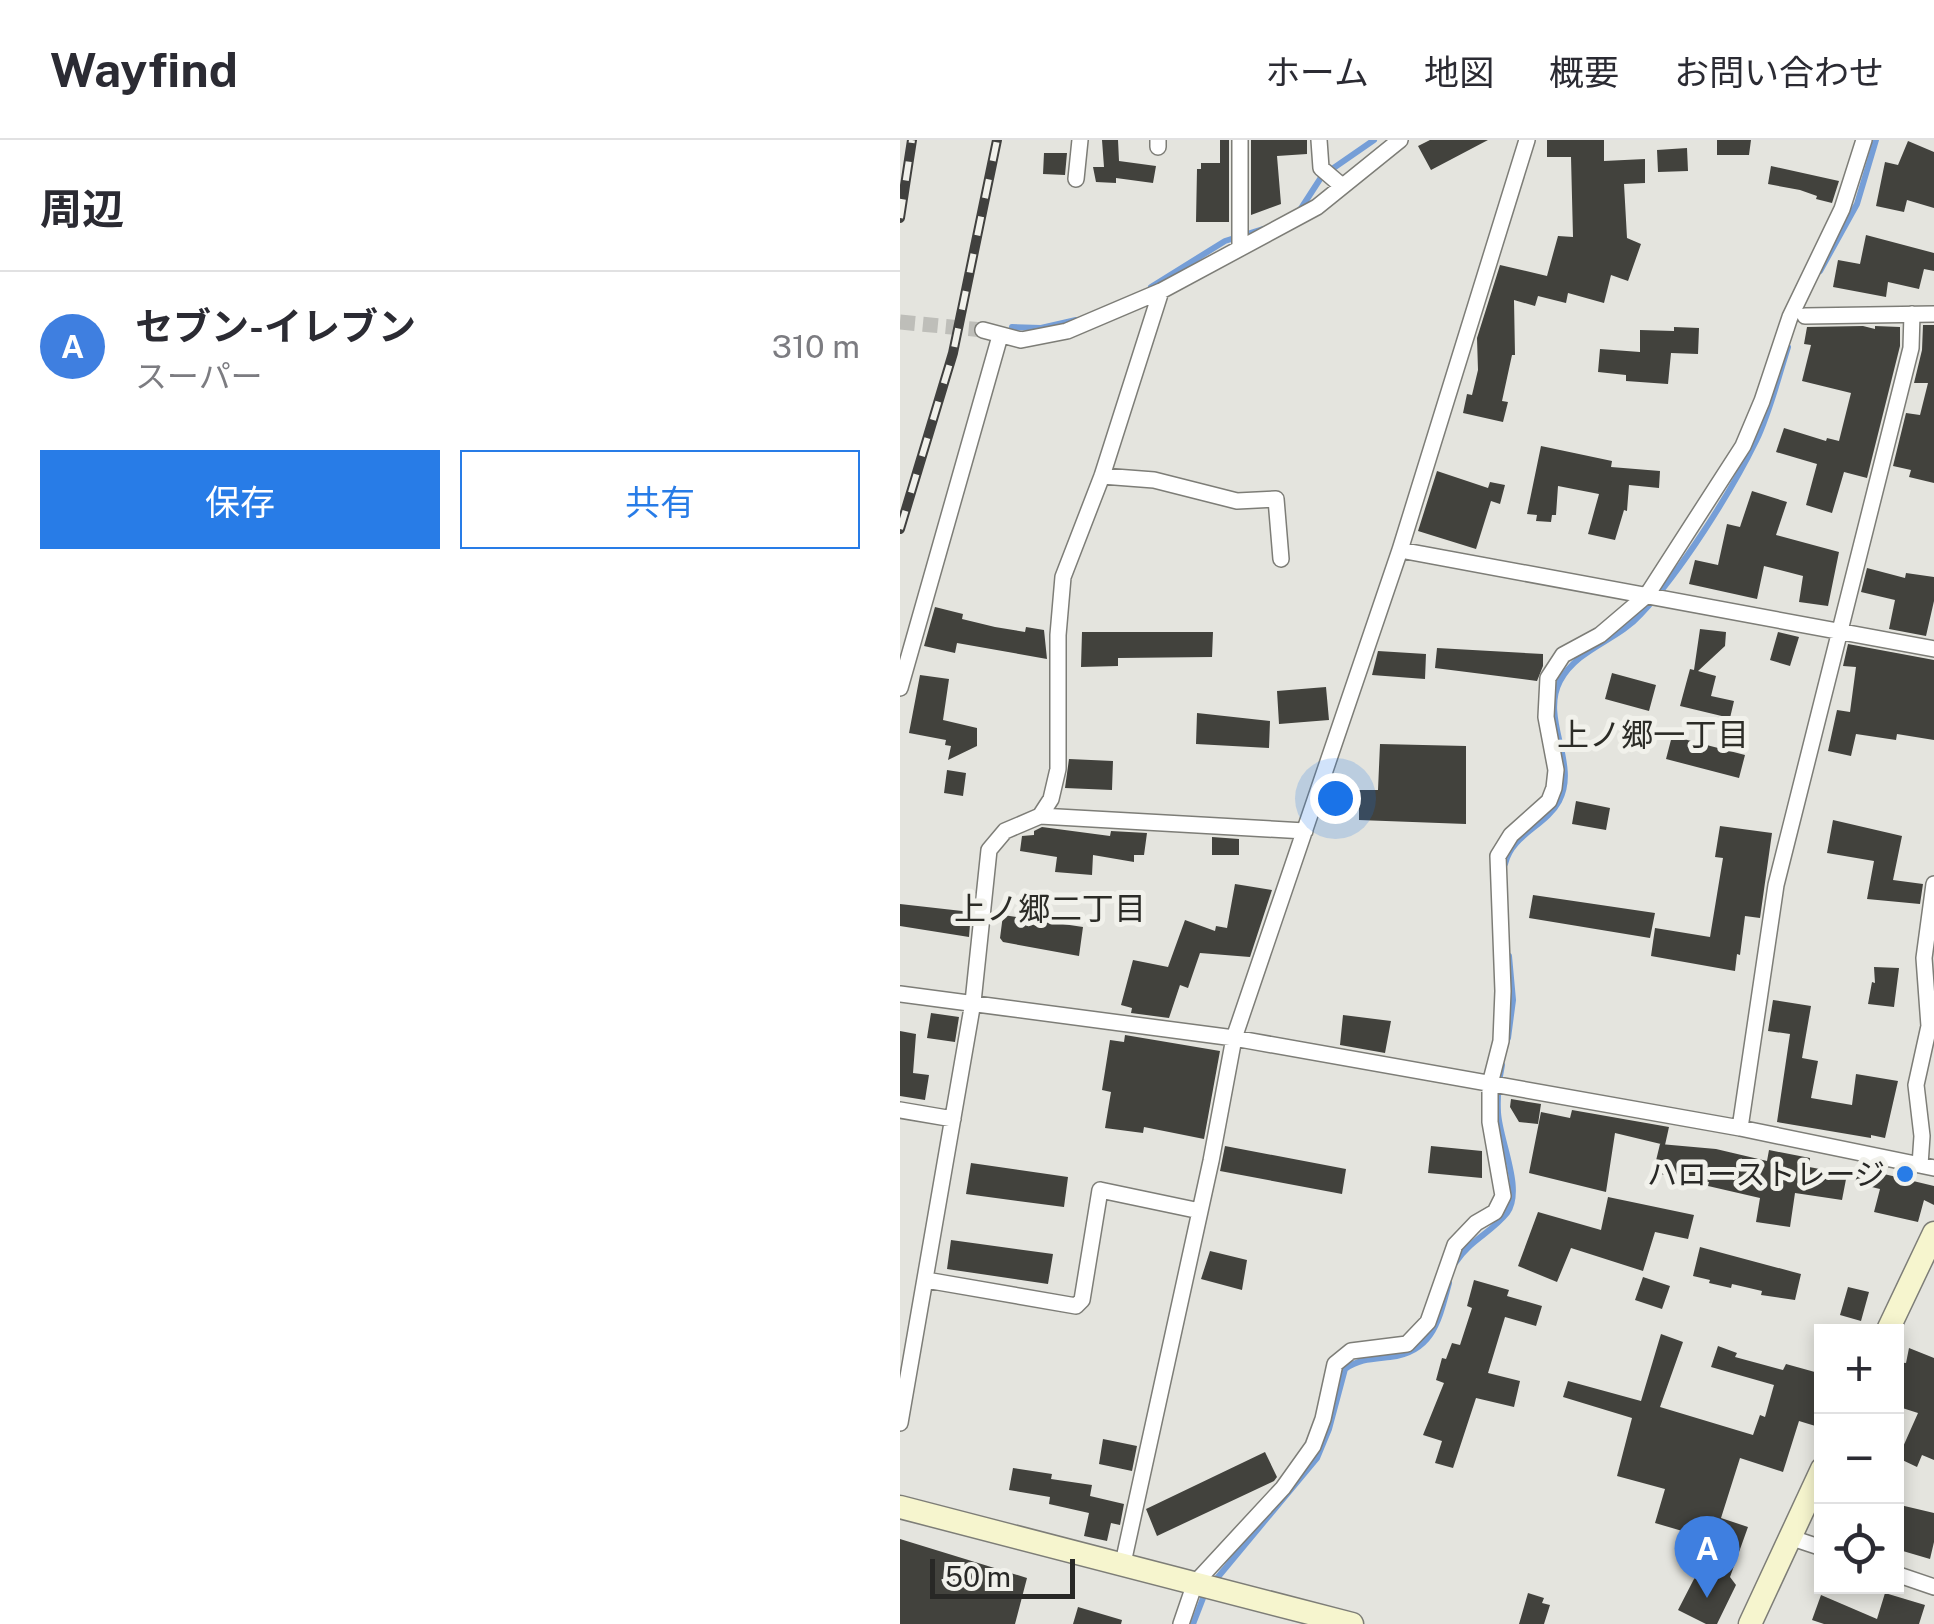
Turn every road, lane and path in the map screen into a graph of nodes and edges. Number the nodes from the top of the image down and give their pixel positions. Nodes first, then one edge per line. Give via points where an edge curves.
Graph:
1 (1080, 140) edge
2 (1240, 140) edge
3 (1319, 140) edge
4 (1400, 140) edge
5 (1527, 140) edge
6 (1864, 140) edge
7 (1331, 177) junction
8 (1076, 179) dead end
9 (1240, 248) junction
10 (1161, 290) junction
11 (1912, 314) junction
12 (1934, 314) edge
13 (1805, 316) dead end
14 (983, 330) tunnel mouth
15 (1000, 336) junction
16 (1102, 476) junction
17 (1400, 550) junction
18 (1281, 559) dead end
19 (1646, 595) junction
20 (1840, 630) junction
21 (1934, 649) edge
22 (900, 688) edge
23 (1040, 816) junction
24 (1305, 831) junction
25 (1934, 884) edge
26 (900, 994) edge
27 (972, 1002) junction
28 (1234, 1038) junction
29 (1490, 1084) junction
30 (900, 1110) edge
31 (953, 1119) junction
32 (1740, 1128) junction
33 (1927, 1166) edge
34 (1200, 1211) junction
35 (1934, 1233) edge
36 (926, 1280) junction
37 (1891, 1324) edge
38 (900, 1423) edge
39 (1814, 1485) edge
40 (900, 1506) edge
41 (1789, 1536) junction
42 (1814, 1545) edge
43 (1123, 1563) junction
44 (1904, 1577) edge
45 (1195, 1583) junction
46 (1934, 1587) edge
47 (1181, 1624) edge
48 (1352, 1624) edge
49 (1750, 1624) edge

1 - 8 street
2 - 9 street
3 - 7 street
4 - 7 street
5 - 17 street
6 - 19 street via 1743,446
7 - 9 street via 1318,207
9 - 10 street
10 - 15 street via 1067,331 1021,340
10 - 16 street
11 - 12 street
11 - 13 street
11 - 20 street via 1911,348
14 - 15 street
15 - 22 street
16 - 18 street via 1154,480 1237,501 1276,499
16 - 23 street via 1063,577 1058,769
17 - 19 street
17 - 24 street
19 - 20 street
19 - 29 street via 1600,635 1563,655 1548,678 1554,788 1549,802 1498,856 1503,990 1501,1041
20 - 21 street
20 - 32 street via 1776,885
23 - 24 street
23 - 27 street via 1006,831 989,850
24 - 28 street
25 - 33 street via 1924,958 1929,1026 1916,1085
26 - 27 street
27 - 28 street
27 - 31 street
28 - 29 street
28 - 34 street
29 - 32 street
29 - 45 street via 1503,1196 1496,1212 1454,1245 1428,1322 1407,1344 1351,1351 1335,1364 1313,1446
30 - 31 street
31 - 36 street
32 - 33 street
34 - 36 street via 1100,1190 1076,1306
34 - 43 street
35 - 37 street
36 - 38 street
39 - 41 street
40 - 43 street
41 - 42 street
41 - 49 street
43 - 45 street
44 - 46 street
45 - 47 street
45 - 48 street

